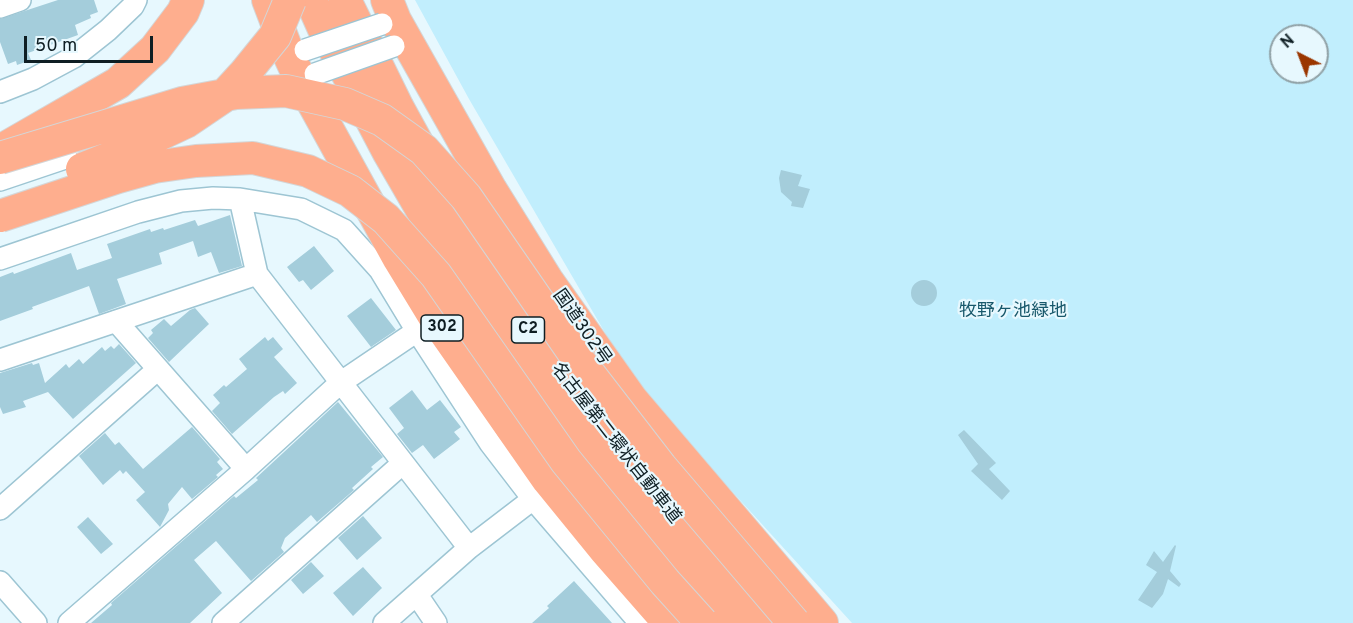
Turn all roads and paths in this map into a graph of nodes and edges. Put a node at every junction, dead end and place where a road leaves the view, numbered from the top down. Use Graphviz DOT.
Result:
graph roads {
  1 [pos="20,0"];
  2 [pos="136,0"];
  3 [pos="188,0"];
  4 [pos="267,0"];
  5 [pos="290,0"];
  6 [pos="311,0"];
  7 [pos="345,0"];
  8 [pos="0,8"];
  9 [pos="393,26"];
  10 [pos="302,64"];
  11 [pos="0,92"];
  12 [pos="0,155"];
  13 [pos="0,180"];
  14 [pos="0,199"];
  15 [pos="240,199"];
  16 [pos="0,216"];
  17 [pos="0,260"];
  18 [pos="257,274"];
  19 [pos="116,321"];
  20 [pos="417,331"];
  21 [pos="0,360"];
  22 [pos="158,369"];
  23 [pos="340,383"];
  24 [pos="403,463"];
  25 [pos="246,469"];
  26 [pos="533,499"];
  27 [pos="0,509"];
  28 [pos="469,548"];
  29 [pos="0,582"];
  30 [pos="417,595"];
  31 [pos="36,623"];
  32 [pos="69,623"];
  33 [pos="223,623"];
  34 [pos="384,623"];
  35 [pos="436,623"];
  36 [pos="640,623"];
  37 [pos="669,623"];
  38 [pos="702,623"];
  39 [pos="730,623"];
  40 [pos="765,623"];
  41 [pos="794,623"];
  42 [pos="822,623"];
  1 -- 8 [label="street"];
  2 -- 11 [label="street"];
  3 -- 12 [label="highway"];
  4 -- 10 [label="highway, 302"];
  5 -- 14 [label="highway, bridge"];
  6 -- 39 [label="highway, 名古屋第二環状自動車道 / C2"];
  7 -- 40 [label="highway, 名古屋第二環状自動車道 / C2"];
  9 -- 10 [label="street, bridge"];
  9 -- 42 [label="highway, 国道302号"];
  10 -- 12 [label="street"];
  10 -- 13 [label="street"];
  10 -- 37 [label="highway, 302"];
  12 -- 41 [label="highway, bridge"];
  15 -- 17 [label="street"];
  15 -- 18 [label="street"];
  15 -- 20 [label="street"];
  16 -- 38 [label="highway, bridge"];
  18 -- 19 [label="street"];
  18 -- 23 [label="street"];
  19 -- 21 [label="street"];
  19 -- 22 [label="street"];
  20 -- 23 [label="street"];
  20 -- 26 [label="street"];
  22 -- 25 [label="street"];
  22 -- 27 [label="street"];
  23 -- 24 [label="street"];
  23 -- 25 [label="street"];
  24 -- 28 [label="street"];
  24 -- 33 [label="street"];
  25 -- 32 [label="street"];
  26 -- 28 [label="street"];
  26 -- 36 [label="street"];
  28 -- 30 [label="street"];
  29 -- 31 [label="street"];
  30 -- 34 [label="street"];
  30 -- 35 [label="street"];
}
